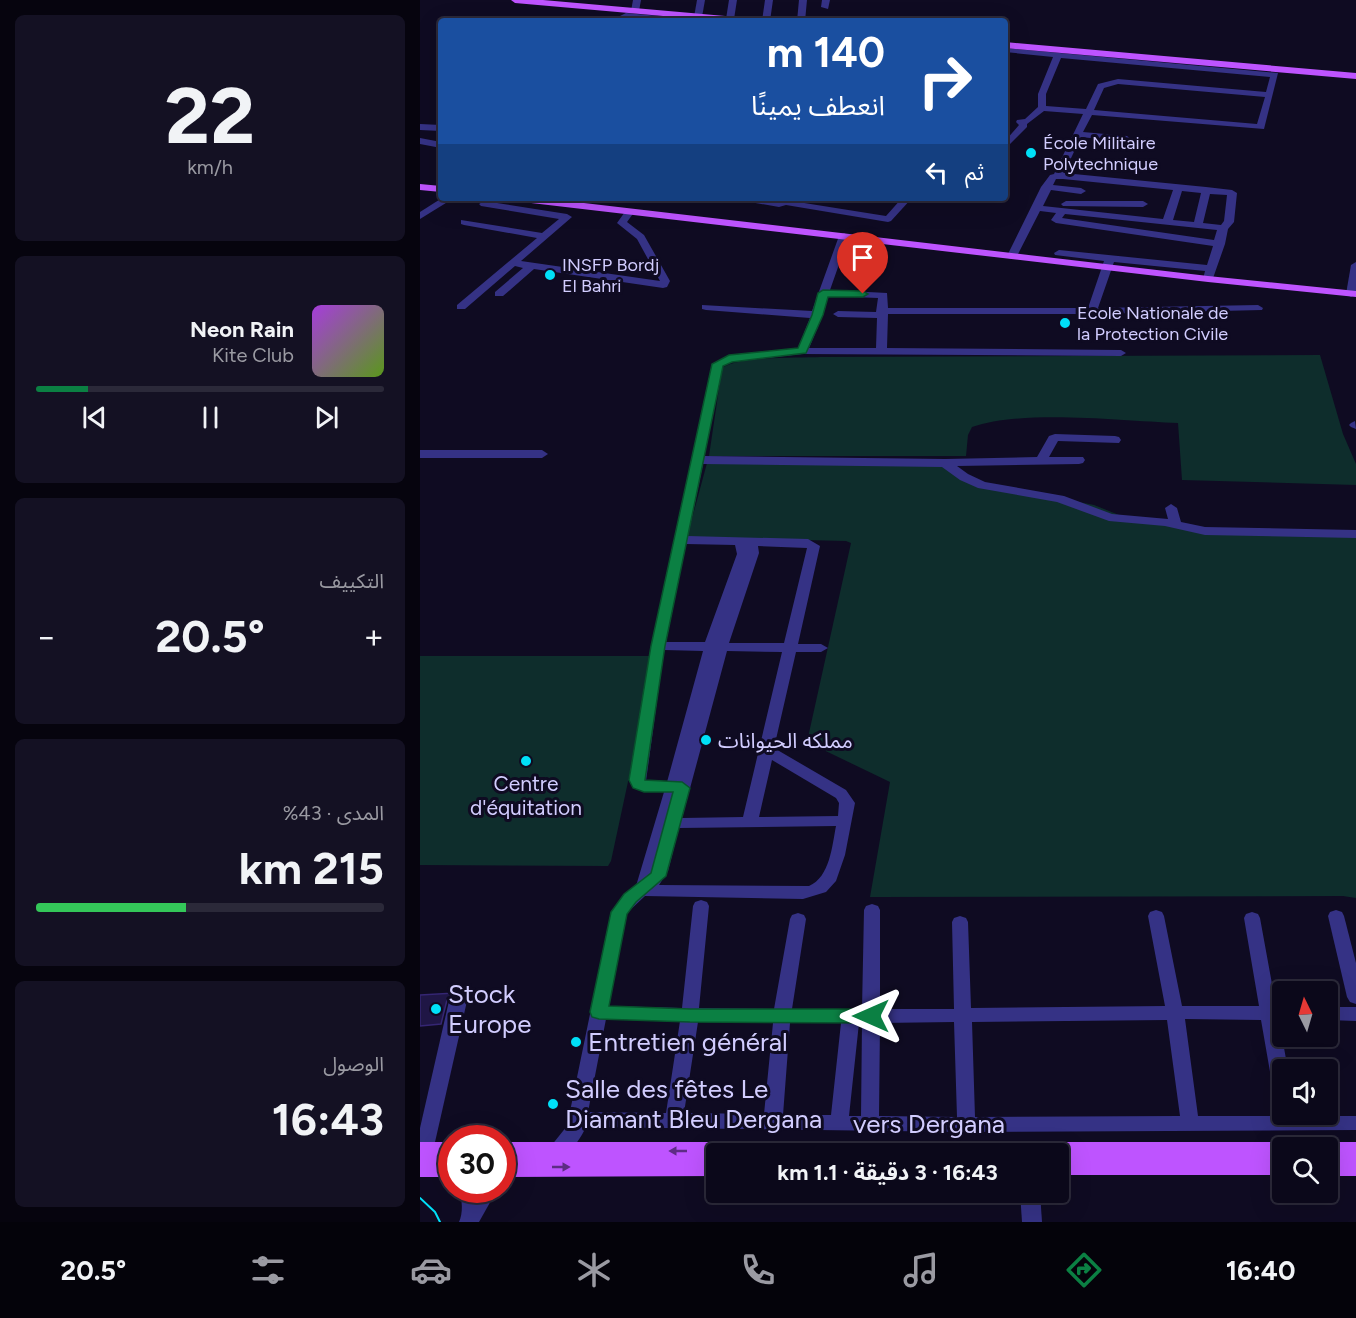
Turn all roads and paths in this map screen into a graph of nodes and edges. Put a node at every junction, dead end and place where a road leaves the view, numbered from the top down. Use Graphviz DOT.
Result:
graph roads {
  1 [pos="516,0"];
  2 [pos="524,0"];
  3 [pos="637,0"];
  4 [pos="701,0"];
  5 [pos="733,0"];
  6 [pos="769,0"];
  7 [pos="804,0"];
  8 [pos="557,2"];
  9 [pos="593,4"];
  10 [pos="635,11"];
  11 [pos="620,18"];
  12 [pos="677,18"];
  13 [pos="687,18"];
  14 [pos="694,18"];
  15 [pos="730,18"];
  16 [pos="766,18"];
  17 [pos="801,18"];
  18 [pos="1008,45"];
  19 [pos="1008,50"];
  20 [pos="1058,55"];
  21 [pos="1356,76"];
  22 [pos="1269,95"];
  23 [pos="1042,108"];
  24 [pos="1090,112"];
  25 [pos="420,127"];
  26 [pos="438,128"];
  27 [pos="1008,134"];
  28 [pos="1078,134"];
  29 [pos="1015,135"];
  30 [pos="1126,139"];
  31 [pos="420,141"];
  32 [pos="1008,143"];
  33 [pos="438,144"];
  34 [pos="1058,176"];
  35 [pos="1088,178"];
  36 [pos="1150,184"];
  37 [pos="420,187"];
  38 [pos="1046,187"];
  39 [pos="1179,187"];
  40 [pos="438,189"];
  41 [pos="1206,190"];
  42 [pos="1082,191"];
  43 [pos="444,201"];
  44 [pos="541,201"];
  45 [pos="763,201"];
  46 [pos="787,201"];
  47 [pos="798,201"];
  48 [pos="904,201"];
  49 [pos="1077,203"];
  50 [pos="484,204"];
  51 [pos="630,211"];
  52 [pos="1034,213"];
  53 [pos="1058,214"];
  54 [pos="1091,214"];
  55 [pos="420,216"];
  56 [pos="1117,217"];
  57 [pos="1146,220"];
  58 [pos="464,222"];
  59 [pos="1172,223"];
  60 [pos="1198,225"];
  61 [pos="1083,226"];
  62 [pos="1223,228"];
  63 [pos="1112,230"];
  64 [pos="1143,234"];
  65 [pos="544,236"];
  66 [pos="844,236"];
  67 [pos="1173,238"];
  68 [pos="1220,244"];
  69 [pos="1059,253"];
  70 [pos="1012,256"];
  71 [pos="513,263"];
  72 [pos="1109,263"];
  73 [pos="1356,265"];
  74 [pos="530,267"];
  75 [pos="1210,274"];
  76 [pos="823,293"];
  77 [pos="499,294"];
  78 [pos="1354,294"];
  79 [pos="460,307"];
  80 [pos="706,307"];
  81 [pos="1258,308"];
  82 [pos="1093,311"];
  83 [pos="881,313"];
  84 [pos="838,314"];
  85 [pos="818,315"];
  86 [pos="802,351"];
  87 [pos="881,352"];
  88 [pos="1121,353"];
  89 [pos="1115,440"];
  90 [pos="420,454"];
  91 [pos="542,454"];
  92 [pos="1042,459"];
  93 [pos="696,460"];
  94 [pos="1079,460"];
  95 [pos="945,463"];
  96 [pos="1171,508"];
  97 [pos="1176,525"];
  98 [pos="1356,534"];
  99 [pos="680,540"];
  100 [pos="745,541"];
  101 [pos="658,646"];
  102 [pos="716,646"];
  103 [pos="789,647"];
  104 [pos="821,648"];
  105 [pos="766,750"];
  106 [pos="677,787"];
  107 [pos="845,820"];
  108 [pos="750,821"];
  109 [pos="674,823"];
  110 [pos="641,890"];
  111 [pos="701,906"];
  112 [pos="872,910"];
  113 [pos="1156,916"];
  114 [pos="1336,916"];
  115 [pos="1252,918"];
  116 [pos="798,919"];
  117 [pos="960,922"];
  118 [pos="1356,997"];
  119 [pos="458,1000"];
  120 [pos="1272,1001"];
  121 [pos="599,1012"];
  122 [pos="1272,1013"];
  123 [pos="1175,1014"];
  124 [pos="1338,1014"];
  125 [pos="1356,1014"];
  126 [pos="964,1015"];
  127 [pos="690,1016"];
  128 [pos="782,1016"];
  129 [pos="851,1016"];
  130 [pos="871,1016"];
  131 [pos="674,1120"];
  132 [pos="1272,1120"];
  133 [pos="773,1122"];
  134 [pos="1338,1122"];
  135 [pos="839,1123"];
  136 [pos="1190,1123"];
  137 [pos="1356,1123"];
  138 [pos="576,1124"];
  139 [pos="870,1124"];
  140 [pos="966,1125"];
  141 [pos="556,1150"];
  142 [pos="516,1151"];
  143 [pos="588,1151"];
  144 [pos="1272,1151"];
  145 [pos="1338,1151"];
  146 [pos="1356,1151"];
  147 [pos="438,1155"];
  148 [pos="421,1160"];
  149 [pos="438,1164"];
  150 [pos="1069,1166"];
  151 [pos="1272,1166"];
  152 [pos="535,1167"];
  153 [pos="706,1167"];
  154 [pos="1338,1167"];
  155 [pos="1356,1167"];
  156 [pos="438,1168"];
  157 [pos="516,1168"];
  158 [pos="516,1173"];
  159 [pos="471,1203"];
  160 [pos="479,1203"];
  161 [pos="1030,1203"];
  162 [pos="470,1219"];
  163 [pos="1032,1222"];
  1 -- 2 [label="main road"];
  2 -- 8 [label="main road"];
  3 -- 10 [label="street"];
  4 -- 14 [label="street"];
  5 -- 15 [label="street"];
  6 -- 16 [label="street"];
  7 -- 17 [label="street"];
  8 -- 9 [label="main road"];
  9 -- 10 [label="main road"];
  10 -- 13 [label="main road"];
  11 -- 12 [label="street"];
  18 -- 21 [label="main road"];
  19 -- 20 [label="street"];
  20 -- 22 [label="street"];
  20 -- 23 [label="street"];
  22 -- 24 [label="street"];
  22 -- 24 [label="street"];
  23 -- 24 [label="street"];
  23 -- 29 [label="street"];
  24 -- 28 [label="street"];
  25 -- 26 [label="street"];
  27 -- 29 [label="street"];
  28 -- 30 [label="street"];
  28 -- 34 [label="street"];
  29 -- 32 [label="street"];
  31 -- 33 [label="street"];
  34 -- 35 [label="street"];
  34 -- 38 [label="street"];
  35 -- 36 [label="street"];
  35 -- 42 [label="street"];
  36 -- 39 [label="street"];
  36 -- 49 [label="street"];
  37 -- 40 [label="main road"];
  38 -- 42 [label="street"];
  38 -- 52 [label="street"];
  39 -- 41 [label="street"];
  39 -- 59 [label="street"];
  41 -- 60 [label="street"];
  41 -- 62 [label="street"];
  42 -- 49 [label="street"];
  43 -- 55 [label="street"];
  44 -- 51 [label="main road"];
  45 -- 46 [label="street"];
  47 -- 48 [label="street"];
  49 -- 53 [label="street"];
  50 -- 65 [label="street"];
  51 -- 66 [label="main road"];
  51 -- 74 [label="street"];
  52 -- 53 [label="street"];
  52 -- 70 [label="street"];
  53 -- 54 [label="street"];
  53 -- 61 [label="street"];
  54 -- 56 [label="street"];
  54 -- 61 [label="street"];
  56 -- 57 [label="street"];
  56 -- 63 [label="street"];
  57 -- 59 [label="street"];
  57 -- 64 [label="street"];
  58 -- 65 [label="street"];
  59 -- 60 [label="street"];
  59 -- 67 [label="street"];
  60 -- 62 [label="street"];
  61 -- 63 [label="street"];
  62 -- 68 [label="street"];
  63 -- 64 [label="street"];
  64 -- 67 [label="street"];
  65 -- 71 [label="street"];
  66 -- 70 [label="main road"];
  66 -- 76 [label="street"];
  67 -- 68 [label="street"];
  68 -- 75 [label="street"];
  69 -- 72 [label="street"];
  70 -- 72 [label="main road"];
  71 -- 74 [label="street"];
  71 -- 79 [label="street"];
  72 -- 75 [label="main road"];
  72 -- 82 [label="street"];
  73 -- 78 [label="street"];
  74 -- 77 [label="street"];
  75 -- 78 [label="main road"];
  76 -- 83 [label="street"];
  76 -- 85 [label="street"];
  80 -- 85 [label="street"];
  81 -- 82 [label="street"];
  82 -- 83 [label="street"];
  83 -- 84 [label="street"];
  83 -- 87 [label="street"];
  85 -- 86 [label="street"];
  86 -- 87 [label="street"];
  86 -- 93 [label="street"];
  87 -- 88 [label="street"];
  89 -- 92 [label="street"];
  90 -- 91 [label="street"];
  92 -- 94 [label="street"];
  92 -- 95 [label="street"];
  93 -- 95 [label="street"];
  93 -- 99 [label="street"];
  95 -- 97 [label="street"];
  96 -- 97 [label="street"];
  97 -- 98 [label="street"];
  99 -- 100 [label="street"];
  99 -- 101 [label="street"];
  100 -- 102 [label="street"];
  100 -- 103 [label="street"];
  101 -- 102 [label="street"];
  101 -- 106 [label="street"];
  102 -- 103 [label="street"];
  102 -- 106 [label="street"];
  103 -- 104 [label="street"];
  103 -- 105 [label="street"];
  105 -- 107 [label="street"];
  105 -- 108 [label="street"];
  106 -- 109 [label="street"];
  106 -- 110 [label="street"];
  107 -- 108 [label="street"];
  107 -- 110 [label="street"];
  108 -- 109 [label="street"];
  109 -- 110 [label="street"];
  110 -- 121 [label="street"];
  111 -- 127 [label="street"];
  112 -- 130 [label="street"];
  113 -- 123 [label="street"];
  114 -- 118 [label="street"];
  115 -- 120 [label="street"];
  116 -- 128 [label="street"];
  117 -- 126 [label="street"];
  119 -- 148 [label="street"];
  121 -- 127 [label="street"];
  121 -- 138 [label="street"];
  122 -- 123 [label="street"];
  123 -- 126 [label="street"];
  123 -- 136 [label="street"];
  124 -- 125 [label="street"];
  126 -- 130 [label="street"];
  126 -- 140 [label="street"];
  127 -- 128 [label="street"];
  127 -- 131 [label="street"];
  128 -- 129 [label="street"];
  128 -- 133 [label="street"];
  129 -- 130 [label="street"];
  129 -- 135 [label="street"];
  130 -- 139 [label="street"];
  131 -- 133 [label="street"];
  131 -- 138 [label="street"];
  132 -- 136 [label="street"];
  133 -- 135 [label="street"];
  134 -- 137 [label="street"];
  135 -- 139 [label="street"];
  136 -- 140 [label="street"];
  138 -- 141 [label="street"];
  138 -- 143 [label="street"];
  139 -- 140 [label="street"];
  141 -- 142 [label="main road, vers Dergana"];
  141 -- 143 [label="main road, vers Dergana"];
  144 -- 143 [label="main road, vers Dergana, one-way"];
  145 -- 146 [label="main road"];
  147 -- 148 [label="main road"];
  148 -- 149 [label="main road"];
  148 -- 156 [label="street"];
  150 -- 151 [label="main road"];
  152 -- 153 [label="main road, one-way"];
  152 -- 157 [label="main road"];
  152 -- 158 [label="street"];
  154 -- 155 [label="main road"];
  159 -- 162 [label="street"];
  160 -- 162 [label="street"];
  161 -- 163 [label="street"];
}
